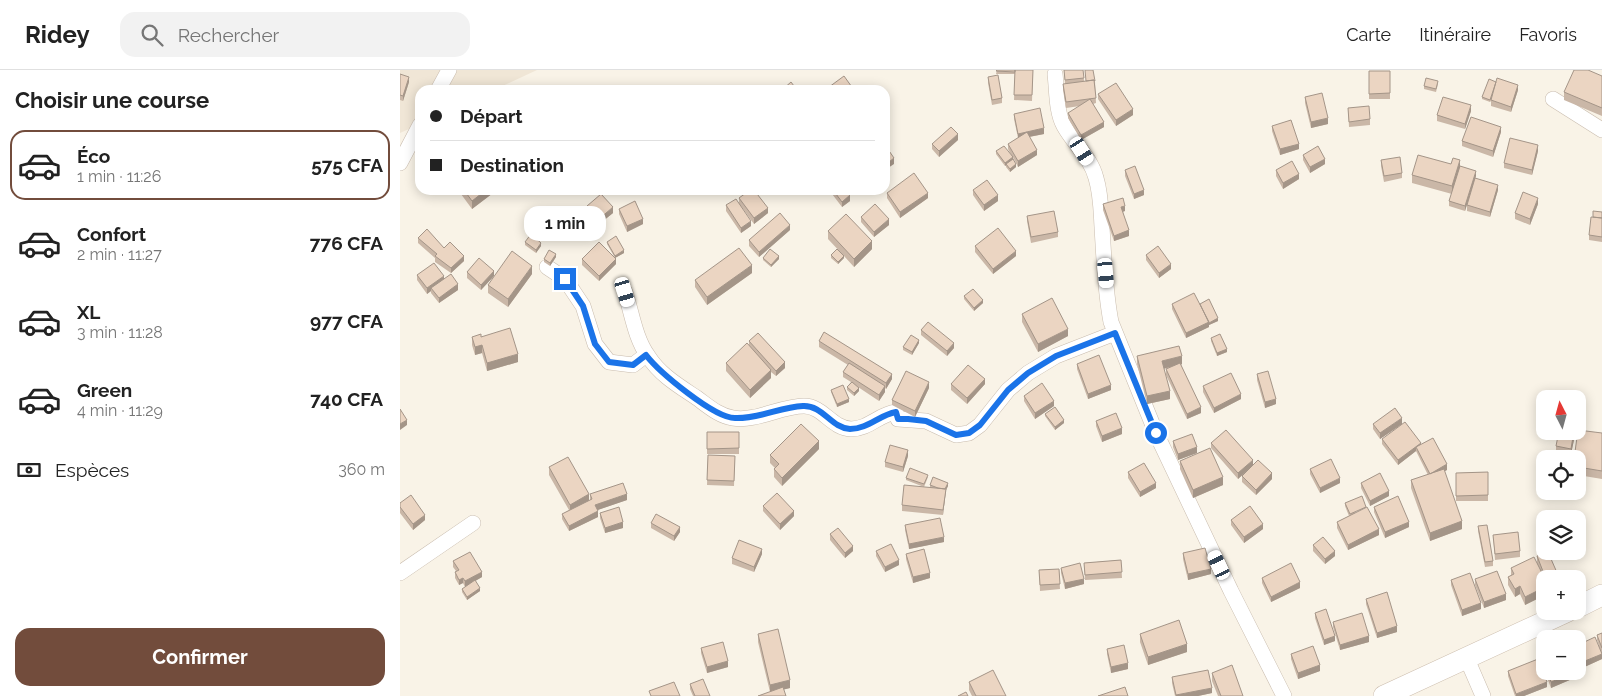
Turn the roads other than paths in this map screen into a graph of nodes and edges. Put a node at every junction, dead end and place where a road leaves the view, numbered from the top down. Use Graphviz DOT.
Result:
graph roads {
  1 [pos="443,72"];
  2 [pos="1055,74"];
  3 [pos="439,85"];
  4 [pos="1553,99"];
  5 [pos="1602,130"];
  6 [pos="415,134"];
  7 [pos="400,163"];
  8 [pos="547,267"];
  9 [pos="625,292"];
  10 [pos="1115,333"];
  11 [pos="646,355"];
  12 [pos="473,523"];
  13 [pos="400,573"];
  14 [pos="1602,595"];
  15 [pos="1586,603"];
  16 [pos="1549,620"];
  17 [pos="1467,659"];
  18 [pos="1284,696"];
  19 [pos="1384,696"];
  20 [pos="1483,696"];
  1 -- 3 [label="street"];
  2 -- 10 [label="street"];
  4 -- 5 [label="street"];
  6 -- 7 [label="street"];
  8 -- 11 [label="street"];
  9 -- 11 [label="street"];
  10 -- 11 [label="street"];
  10 -- 18 [label="street"];
  12 -- 13 [label="street"];
  14 -- 15 [label="main road"];
  16 -- 17 [label="main road"];
  17 -- 19 [label="main road"];
  17 -- 20 [label="street"];
}
